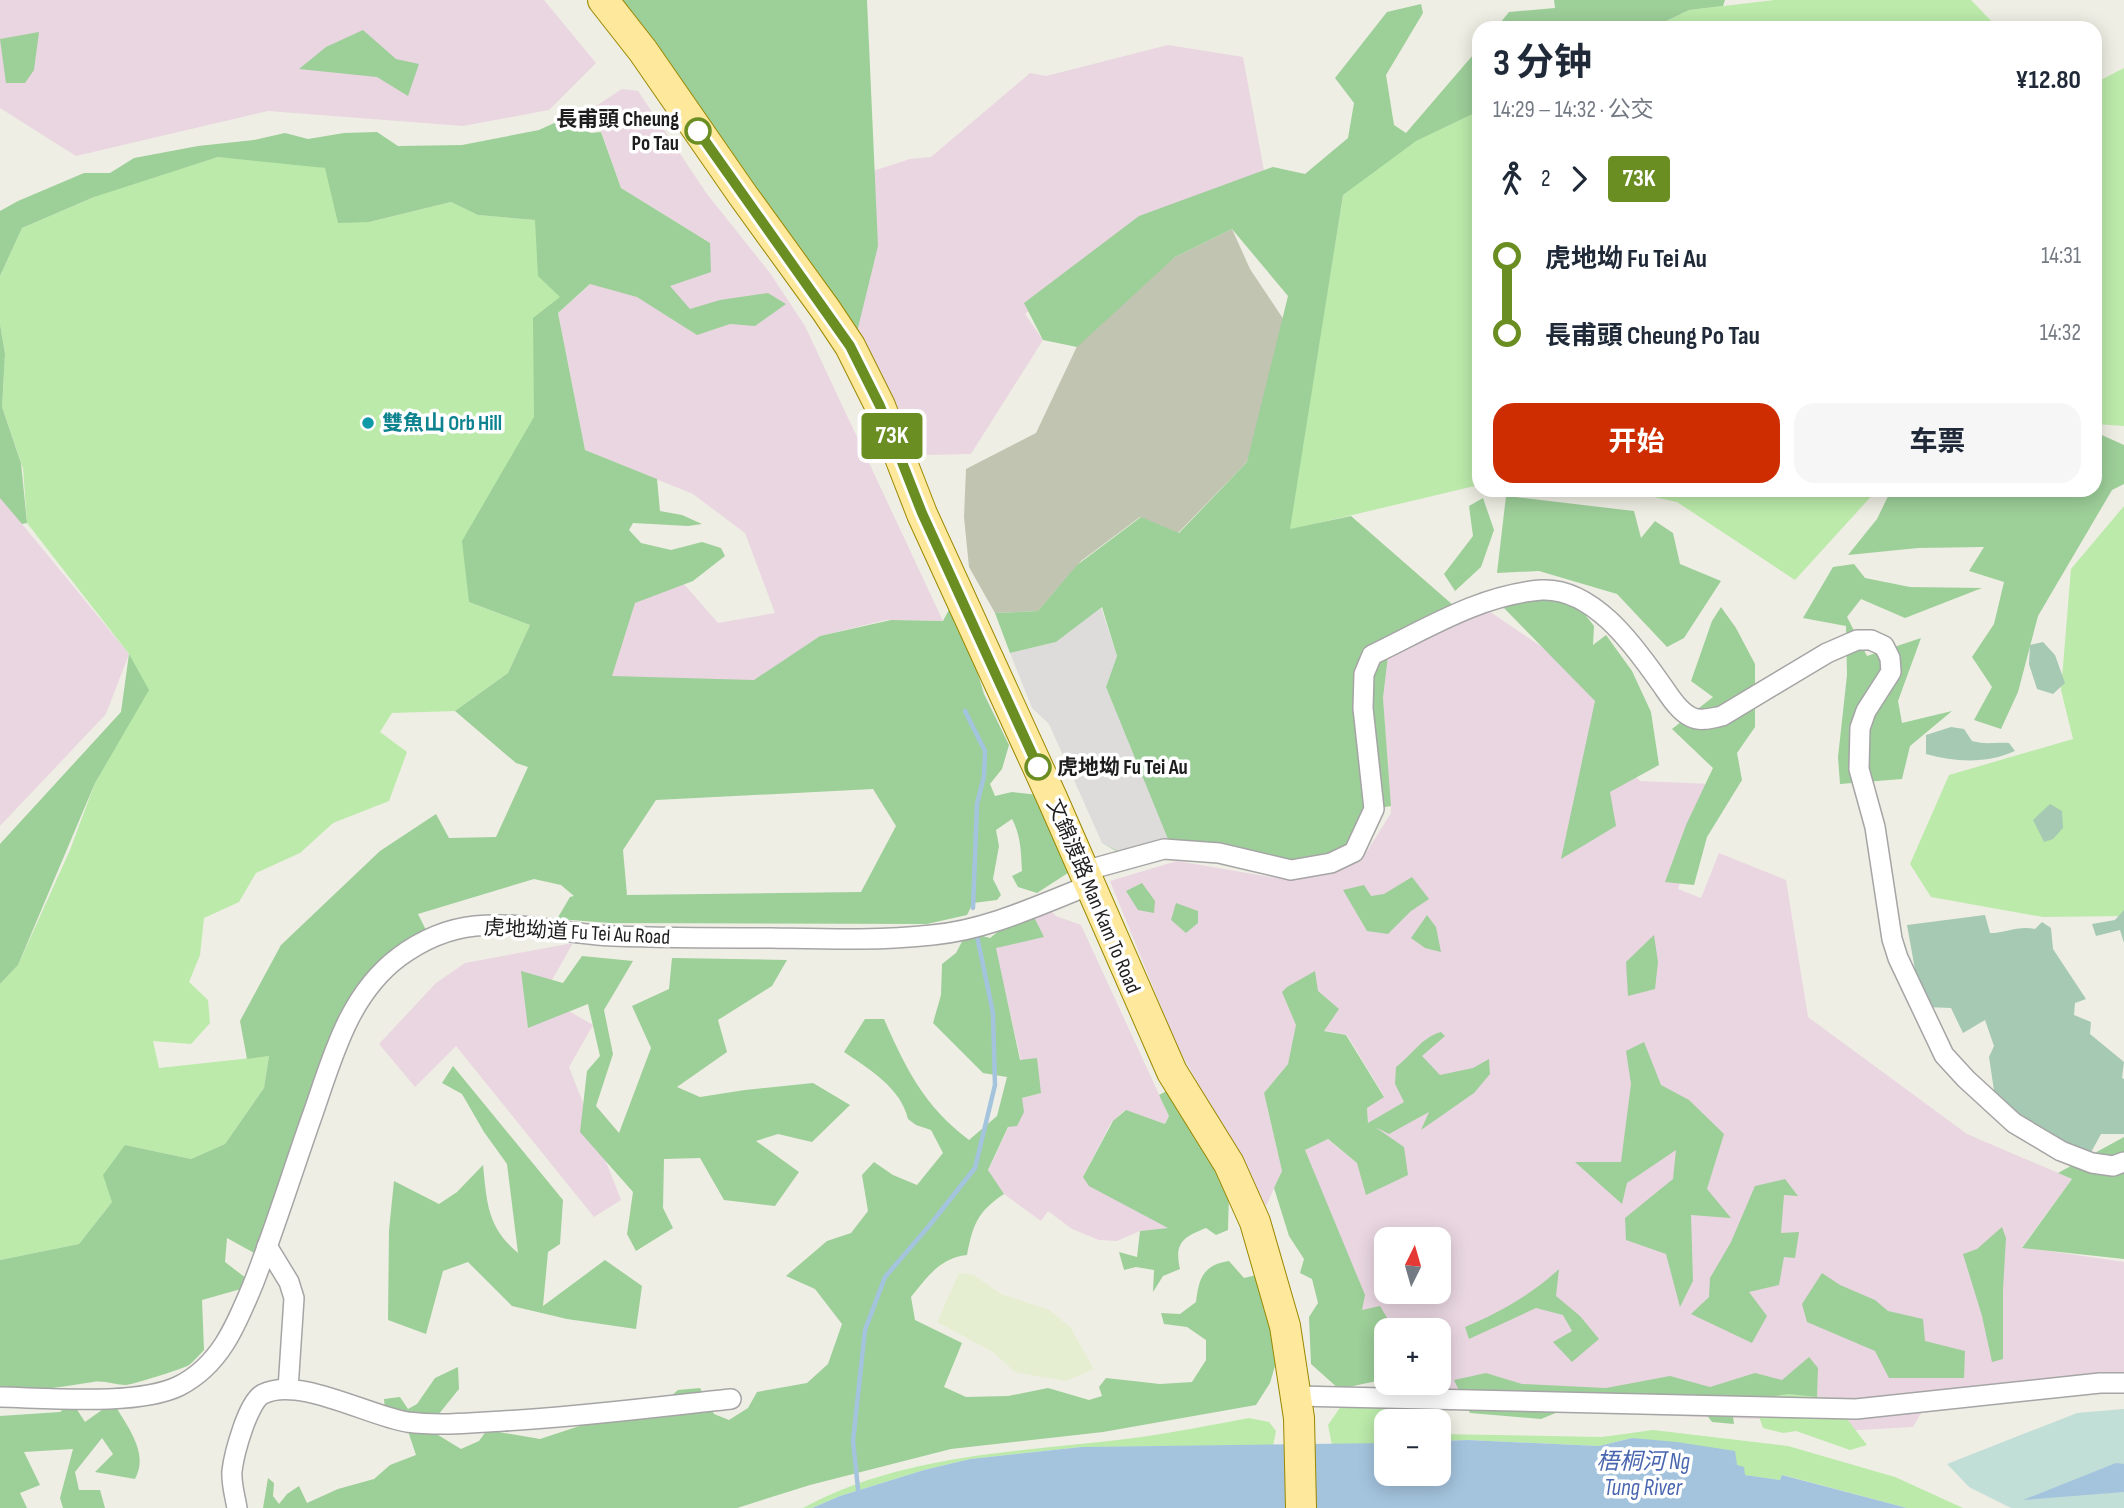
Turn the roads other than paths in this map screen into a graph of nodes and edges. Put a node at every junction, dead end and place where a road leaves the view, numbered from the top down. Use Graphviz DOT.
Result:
graph roads {
  1 [pos="603,0"];
  2 [pos="1087,878"];
  3 [pos="2124,1162"];
  4 [pos="267,1246"];
  5 [pos="2124,1383"];
  6 [pos="288,1389"];
  7 [pos="0,1397"];
  8 [pos="731,1399"];
  9 [pos="1298,1407"];
  10 [pos="237,1508"];
  11 [pos="1301,1508"];
  1 -- 2 [label="main road, 文錦渡路 Man Kam To Road"];
  2 -- 3 [label="street, 虎地坳道 Fu Tei Au Road"];
  2 -- 4 [label="street, 虎地坳道 Fu Tei Au Road"];
  2 -- 9 [label="main road, 文錦渡路 Man Kam To Road"];
  4 -- 6 [label="street"];
  4 -- 7 [label="street, 虎地坳道 Fu Tei Au Road"];
  5 -- 9 [label="street"];
  6 -- 8 [label="street"];
  6 -- 10 [label="street"];
  9 -- 11 [label="main road, 文錦渡路 Man Kam To Road"];
}
